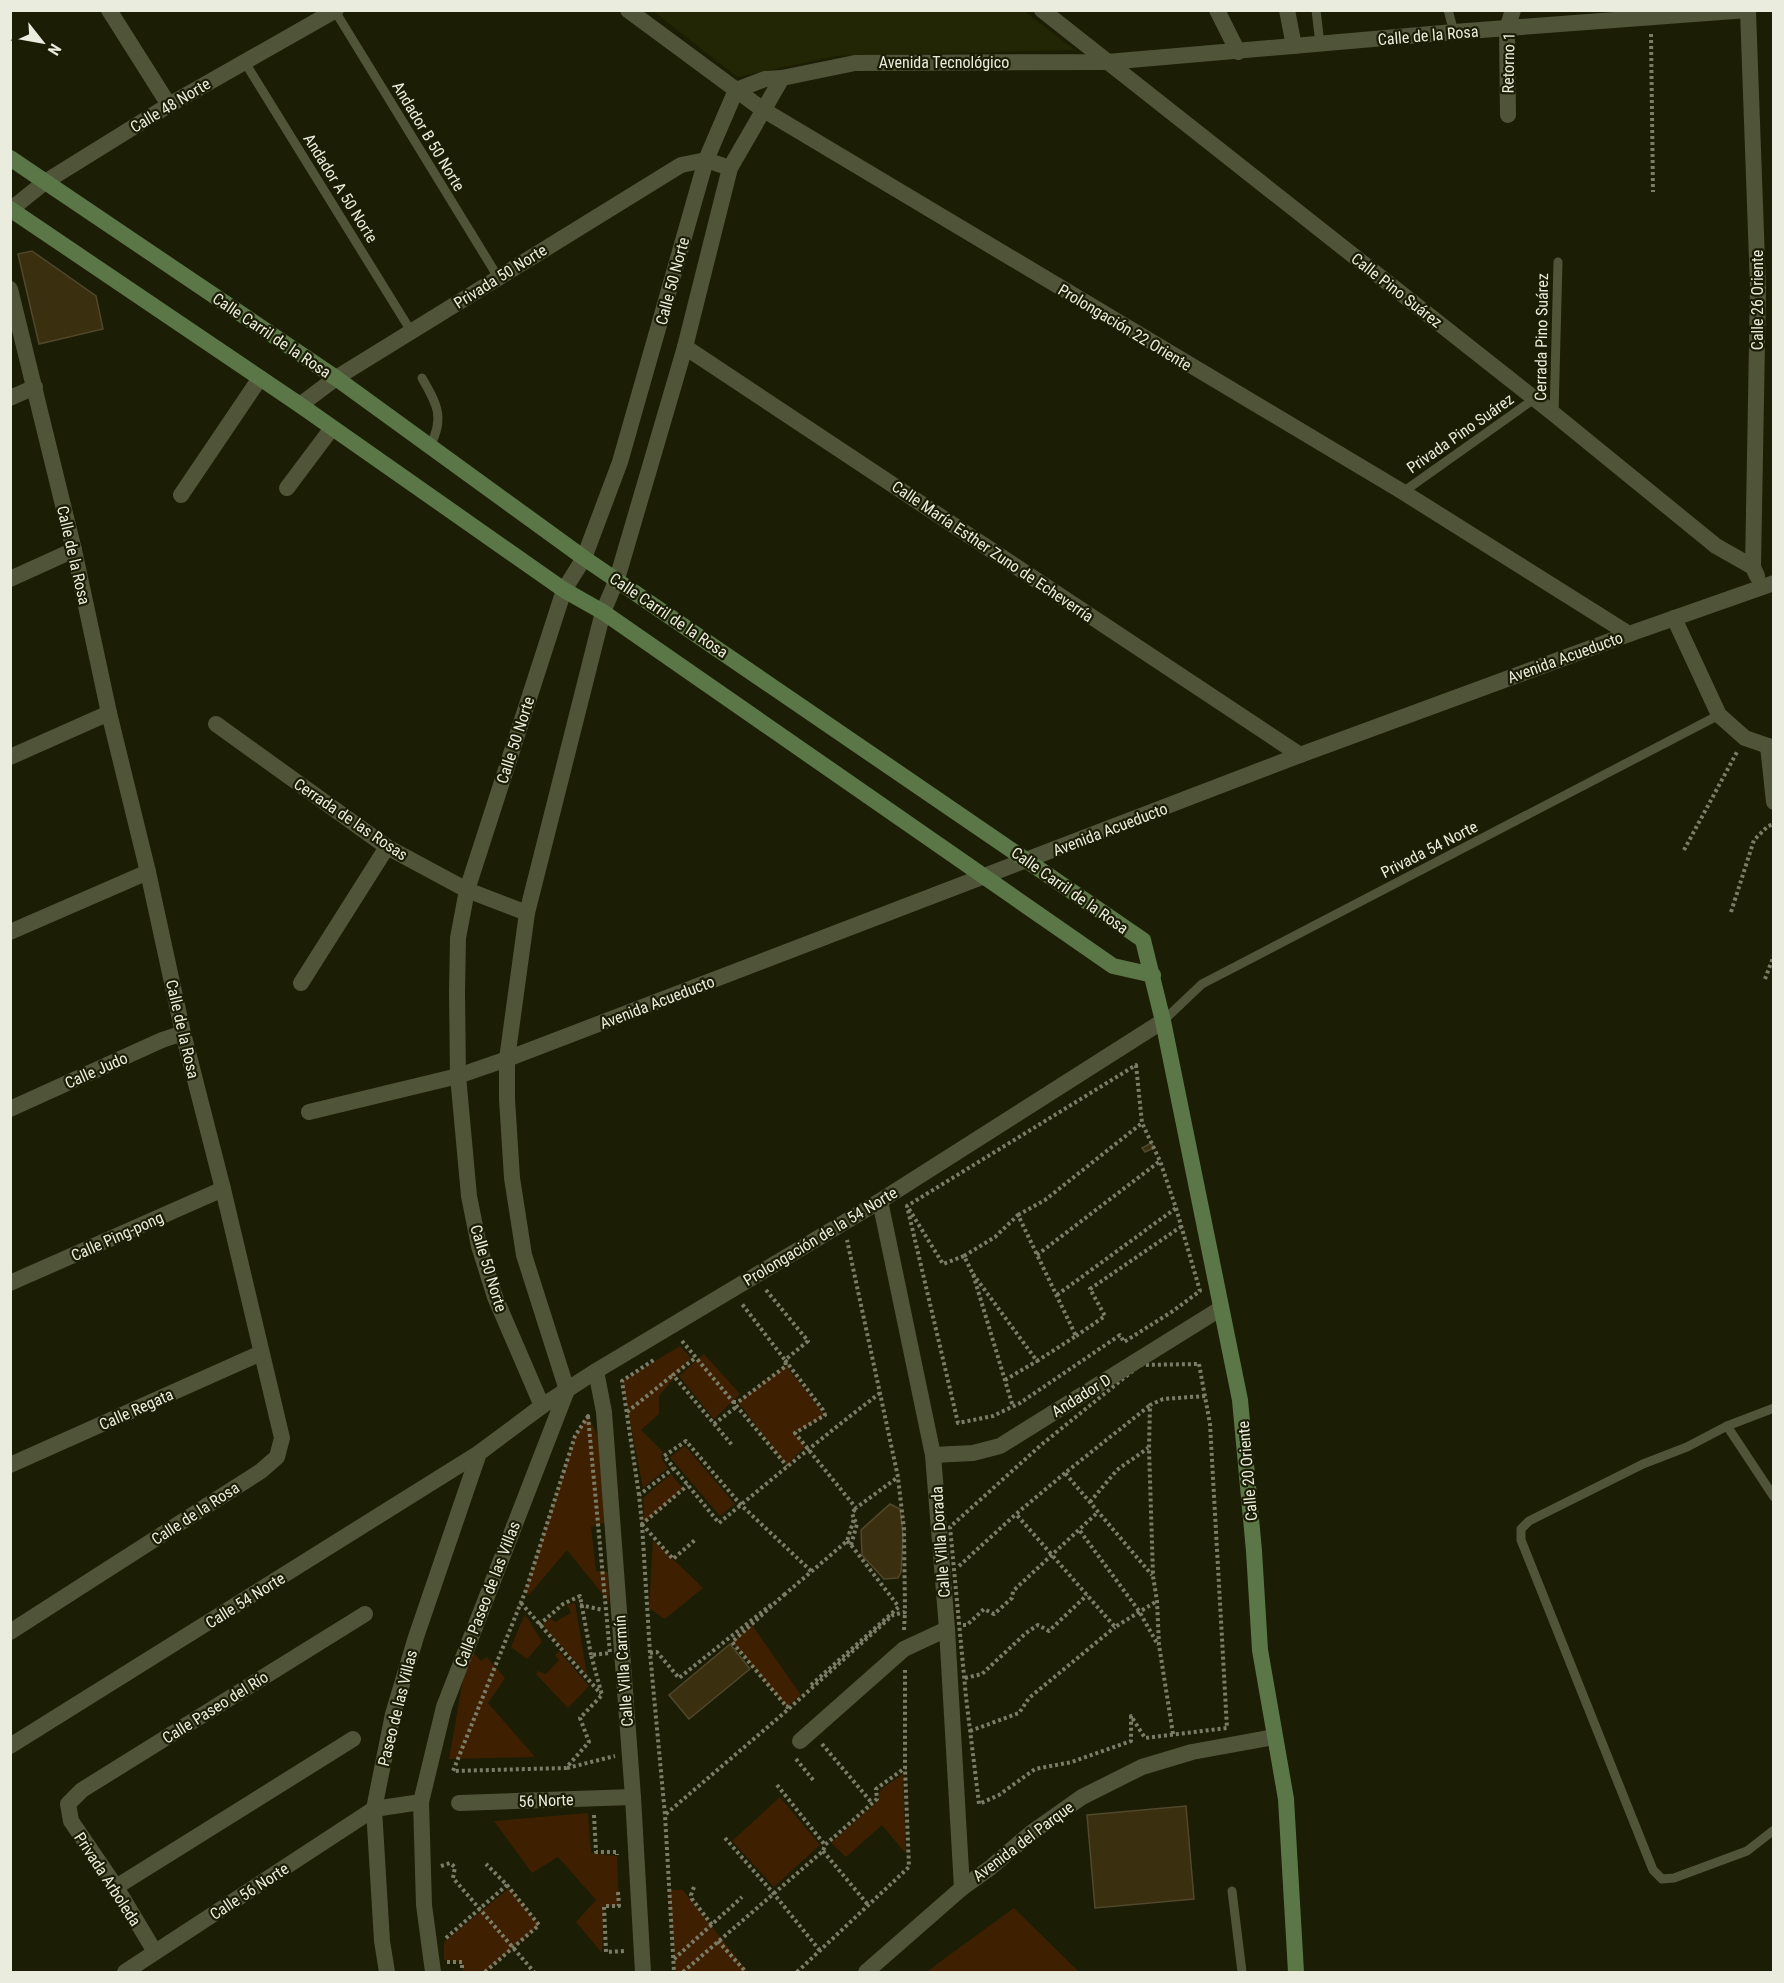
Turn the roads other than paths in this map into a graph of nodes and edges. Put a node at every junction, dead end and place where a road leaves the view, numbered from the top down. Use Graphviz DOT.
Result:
graph roads {
  1 [pos="109,10"];
  2 [pos="628,10"];
  3 [pos="1042,10"];
  4 [pos="1218,10"];
  5 [pos="1287,10"];
  6 [pos="1316,10"];
  7 [pos="1448,10"];
  8 [pos="1513,10"];
  9 [pos="335,11"];
  10 [pos="1748,11"];
  11 [pos="1507,29"];
  12 [pos="1454,32"];
  13 [pos="1320,44"];
  14 [pos="1293,46"];
  15 [pos="1238,52"];
  16 [pos="244,61"];
  17 [pos="1107,62"];
  18 [pos="782,78"];
  19 [pos="736,90"];
  20 [pos="168,105"];
  21 [pos="762,110"];
  22 [pos="1508,115"];
  23 [pos="10,158"];
  24 [pos="706,160"];
  25 [pos="730,168"];
  26 [pos="45,182"];
  27 [pos="11,209"];
  28 [pos="1558,262"];
  29 [pos="498,277"];
  30 [pos="10,289"];
  31 [pos="411,331"];
  32 [pos="685,347"];
  33 [pos="260,378"];
  34 [pos="336,378"];
  35 [pos="422,378"];
  36 [pos="35,387"];
  37 [pos="10,398"];
  38 [pos="1534,399"];
  39 [pos="300,405"];
  40 [pos="1554,414"];
  41 [pos="332,428"];
  42 [pos="430,446"];
  43 [pos="287,488"];
  44 [pos="1403,492"];
  45 [pos="181,495"];
  46 [pos="74,550"];
  47 [pos="584,558"];
  48 [pos="1753,567"];
  49 [pos="10,579"];
  50 [pos="617,579"];
  51 [pos="1767,586"];
  52 [pos="564,590"];
  53 [pos="603,612"];
  54 [pos="1674,618"];
  55 [pos="1629,634"];
  56 [pos="109,713"];
  57 [pos="1719,715"];
  58 [pos="216,724"];
  59 [pos="1771,747"];
  60 [pos="1300,755"];
  61 [pos="10,757"];
  62 [pos="1772,780"];
  63 [pos="1773,802"];
  64 [pos="387,847"];
  65 [pos="1028,860"];
  66 [pos="148,872"];
  67 [pos="986,877"];
  68 [pos="467,890"];
  69 [pos="527,912"];
  70 [pos="10,932"];
  71 [pos="1153,975"];
  72 [pos="301,983"];
  73 [pos="1163,1021"];
  74 [pos="183,1033"];
  75 [pos="507,1059"];
  76 [pos="458,1076"];
  77 [pos="10,1109"];
  78 [pos="309,1113"];
  79 [pos="223,1189"];
  80 [pos="880,1201"];
  81 [pos="10,1283"];
  82 [pos="1220,1309"];
  83 [pos="261,1353"];
  84 [pos="596,1371"];
  85 [pos="567,1390"];
  86 [pos="542,1406"];
  87 [pos="1773,1408"];
  88 [pos="1727,1426"];
  89 [pos="479,1454"];
  90 [pos="933,1455"];
  91 [pos="10,1465"];
  92 [pos="1773,1497"];
  93 [pos="365,1614"];
  94 [pos="953,1628"];
  95 [pos="10,1632"];
  96 [pos="1274,1737"];
  97 [pos="353,1739"];
  98 [pos="800,1741"];
  99 [pos="10,1746"];
  100 [pos="633,1797"];
  101 [pos="421,1802"];
  102 [pos="459,1803"];
  103 [pos="68,1804"];
  104 [pos="374,1809"];
  105 [pos="1773,1830"];
  106 [pos="116,1887"];
  107 [pos="962,1888"];
  108 [pos="1232,1891"];
  109 [pos="155,1952"];
  110 [pos="125,1972"];
  111 [pos="387,1972"];
  112 [pos="433,1972"];
  113 [pos="643,1972"];
  114 [pos="866,1972"];
  115 [pos="1242,1972"];
  116 [pos="1296,1972"];
  1 -- 20 [label="street"];
  2 -- 19 [label="street, Prolongación 22 Oriente"];
  3 -- 17 [label="street, Calle Pino Suárez"];
  4 -- 15 [label="street"];
  5 -- 14 [label="street"];
  6 -- 13 [label="lane"];
  7 -- 12 [label="lane"];
  8 -- 11 [label="street, Retorno 1"];
  9 -- 16 [label="street, Calle 48 Norte"];
  9 -- 29 [label="lane, Andador B 50 Norte"];
  10 -- 11 [label="street, Calle de la Rosa"];
  10 -- 48 [label="street, Calle 26 Oriente"];
  11 -- 12 [label="street, Calle de la Rosa"];
  11 -- 22 [label="street, Retorno 1"];
  12 -- 13 [label="street, Calle de la Rosa"];
  13 -- 14 [label="street, Calle de la Rosa"];
  14 -- 15 [label="street, Calle de la Rosa"];
  15 -- 17 [label="street, Calle de la Rosa"];
  16 -- 20 [label="street, Calle 48 Norte"];
  16 -- 31 [label="lane, Andador A 50 Norte"];
  17 -- 18 [label="street, Avenida Tecnológico"];
  17 -- 38 [label="street, Calle Pino Suárez"];
  18 -- 19 [label="street, Avenida Tecnológico"];
  18 -- 21 [label="street"];
  19 -- 21 [label="street, Prolongación 22 Oriente"];
  19 -- 24 [label="street, Calle 50 Norte"];
  20 -- 26 [label="street, Calle 48 Norte"];
  21 -- 25 [label="street, Calle 50 Norte"];
  21 -- 44 [label="street, Prolongación 22 Oriente"];
  23 -- 26 [label="main road, Calle Carril de la Rosa"];
  24 -- 25 [label="street"];
  24 -- 29 [label="street, Privada 50 Norte"];
  24 -- 47 [label="street, Calle 50 Norte"];
  25 -- 32 [label="street, Calle 50 Norte"];
  26 -- 27 [label="street, Calle 48 Norte"];
  26 -- 34 [label="main road, Calle Carril de la Rosa"];
  27 -- 33 [label="main road, Calle Carril de la Rosa"];
  28 -- 40 [label="lane, Cerrada Pino Suárez"];
  29 -- 31 [label="street, Privada 50 Norte"];
  30 -- 36 [label="street, Calle de la Rosa"];
  31 -- 34 [label="street, Privada 50 Norte"];
  32 -- 50 [label="street, Calle 50 Norte"];
  32 -- 60 [label="street, Calle María Esther Zuno de Echeverría"];
  33 -- 39 [label="main road, Calle Carril de la Rosa"];
  33 -- 45 [label="street"];
  34 -- 39 [label="street, Privada 50 Norte"];
  34 -- 42 [label="main road, Calle Carril de la Rosa"];
  35 -- 42 [label="lane"];
  36 -- 37 [label="street"];
  36 -- 46 [label="street, Calle de la Rosa"];
  38 -- 40 [label="street, Calle Pino Suárez"];
  38 -- 44 [label="lane, Privada Pino Suárez"];
  39 -- 41 [label="main road, Calle Carril de la Rosa"];
  40 -- 48 [label="street, Calle Pino Suárez"];
  41 -- 43 [label="street"];
  41 -- 52 [label="main road, Calle Carril de la Rosa"];
  42 -- 47 [label="main road, Calle Carril de la Rosa"];
  44 -- 55 [label="street, Prolongación 22 Oriente"];
  46 -- 49 [label="street"];
  46 -- 56 [label="street, Calle de la Rosa"];
  47 -- 50 [label="main road, Calle Carril de la Rosa"];
  47 -- 52 [label="street, Calle 50 Norte"];
  48 -- 51 [label="street, Calle 26 Oriente"];
  50 -- 53 [label="street, Calle 50 Norte"];
  50 -- 65 [label="main road, Calle Carril de la Rosa"];
  51 -- 54 [label="street, Avenida Acueducto"];
  52 -- 53 [label="main road, Calle Carril de la Rosa"];
  52 -- 68 [label="street, Calle 50 Norte"];
  53 -- 67 [label="main road, Calle Carril de la Rosa"];
  53 -- 69 [label="street, Calle 50 Norte"];
  54 -- 55 [label="street, Avenida Acueducto"];
  54 -- 57 [label="street"];
  55 -- 60 [label="street, Avenida Acueducto"];
  56 -- 61 [label="street"];
  56 -- 66 [label="street, Calle de la Rosa"];
  57 -- 59 [label="street"];
  57 -- 73 [label="lane, Privada 54 Norte"];
  58 -- 64 [label="street, Cerrada de las Rosas"];
  59 -- 62 [label="street"];
  60 -- 65 [label="street, Avenida Acueducto"];
  62 -- 63 [label="street"];
  64 -- 68 [label="street, Cerrada de las Rosas"];
  64 -- 72 [label="street"];
  65 -- 67 [label="street, Avenida Acueducto"];
  65 -- 71 [label="main road, Calle Carril de la Rosa"];
  66 -- 70 [label="street"];
  66 -- 74 [label="street, Calle de la Rosa"];
  67 -- 71 [label="main road, Calle Carril de la Rosa"];
  67 -- 75 [label="street, Avenida Acueducto"];
  68 -- 69 [label="street, Cerrada de las Rosas"];
  68 -- 76 [label="street, Calle 50 Norte"];
  69 -- 75 [label="street, Calle 50 Norte"];
  71 -- 73 [label="main road, Calle 20 Oriente"];
  73 -- 80 [label="street, Prolongación de la 54 Norte"];
  73 -- 82 [label="main road, Calle 20 Oriente"];
  74 -- 77 [label="street, Calle Judo"];
  74 -- 79 [label="street, Calle de la Rosa"];
  75 -- 76 [label="street, Avenida Acueducto"];
  75 -- 85 [label="street, Calle 50 Norte"];
  76 -- 78 [label="street, Avenida Acueducto"];
  76 -- 86 [label="street, Calle 50 Norte"];
  79 -- 81 [label="street, Calle Ping-pong"];
  79 -- 83 [label="street, Calle de la Rosa"];
  80 -- 84 [label="street, Prolongación de la 54 Norte"];
  80 -- 90 [label="street, Calle Villa Dorada"];
  82 -- 90 [label="street, Andador D"];
  82 -- 96 [label="main road, Calle 20 Oriente"];
  83 -- 91 [label="street, Calle Regata"];
  83 -- 95 [label="street, Calle de la Rosa"];
  84 -- 85 [label="street, Prolongación de la 54 Norte"];
  84 -- 100 [label="street, Calle Villa Carmín"];
  85 -- 86 [label="street, Prolongación de la 54 Norte"];
  85 -- 101 [label="street, Calle Paseo de las Villas"];
  86 -- 89 [label="street, Prolongación de la 54 Norte"];
  87 -- 88 [label="lane"];
  88 -- 92 [label="lane"];
  88 -- 105 [label="lane"];
  89 -- 99 [label="street, Calle 54 Norte"];
  89 -- 104 [label="street, Paseo de las Villas"];
  90 -- 94 [label="street, Calle Villa Dorada"];
  93 -- 103 [label="street, Calle Paseo del Río"];
  94 -- 98 [label="street"];
  94 -- 107 [label="street, Calle Villa Dorada"];
  96 -- 107 [label="street, Avenida del Parque"];
  96 -- 116 [label="main road, Calle 20 Oriente"];
  97 -- 106 [label="street"];
  100 -- 102 [label="street, 56 Norte"];
  100 -- 113 [label="street, Calle Villa Carmín"];
  101 -- 104 [label="street"];
  101 -- 112 [label="street"];
  103 -- 106 [label="street, Privada Arboleda"];
  104 -- 109 [label="street, Calle 56 Norte"];
  104 -- 111 [label="street, Paseo de las Villas"];
  106 -- 109 [label="street, Privada Arboleda"];
  107 -- 114 [label="street, Avenida del Parque"];
  108 -- 115 [label="lane"];
  109 -- 110 [label="street, Calle 56 Norte"];
}
